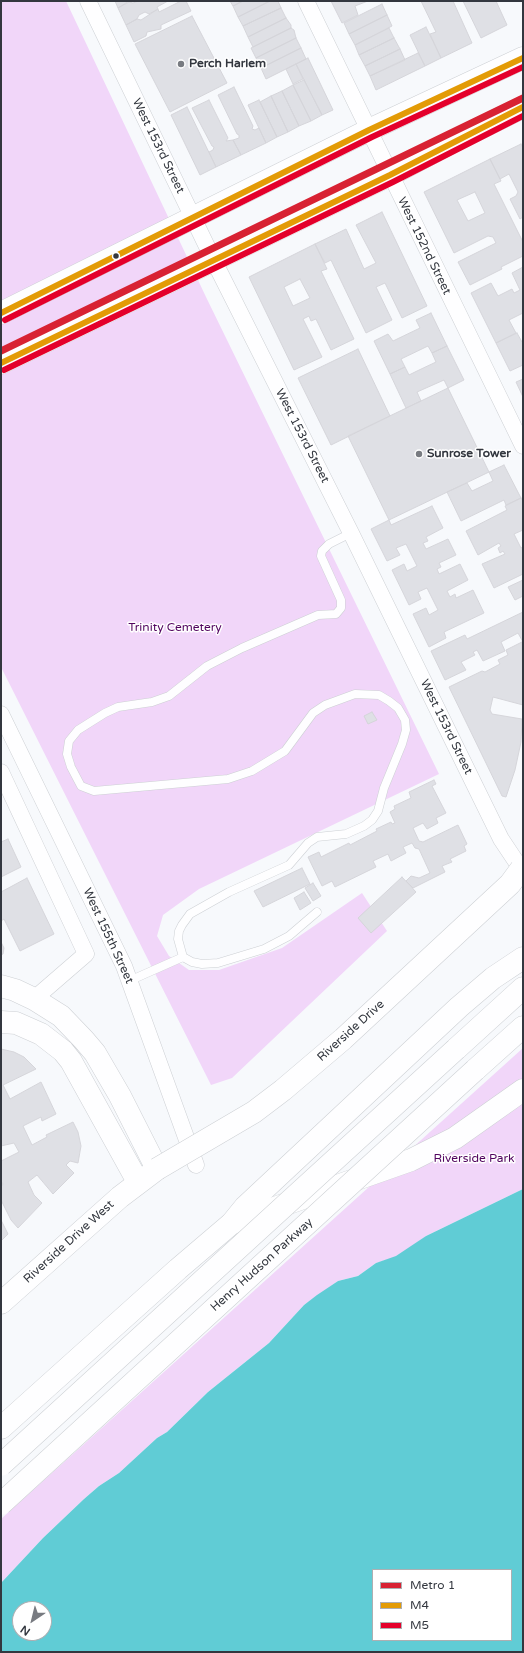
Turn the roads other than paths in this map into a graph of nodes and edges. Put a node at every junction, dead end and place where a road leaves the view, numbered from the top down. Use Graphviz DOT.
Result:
graph roads {
  1 [pos="88,1"];
  2 [pos="306,1"];
  3 [pos="523,58"];
  4 [pos="523,107"];
  5 [pos="369,130"];
  6 [pos="390,175"];
  7 [pos="192,217"];
  8 [pos="213,260"];
  9 [pos="1,313"];
  10 [pos="1,363"];
  11 [pos="523,446"];
  12 [pos="351,533"];
  13 [pos="1,714"];
  14 [pos="1,772"];
  15 [pos="522,867"];
  16 [pos="317,912"];
  17 [pos="183,957"];
  18 [pos="523,958"];
  19 [pos="129,981"];
  20 [pos="1,986"];
  21 [pos="523,988"];
  22 [pos="34,999"];
  23 [pos="1,1022"];
  24 [pos="523,1027"];
  25 [pos="523,1090"];
  26 [pos="455,1138"];
  27 [pos="196,1165"];
  28 [pos="157,1169"];
  29 [pos="138,1182"];
  30 [pos="232,1223"];
  31 [pos="203,1248"];
  32 [pos="1,1303"];
  33 [pos="1,1428"];
  34 [pos="1,1465"];
  35 [pos="1,1504"];
  1 -- 7 [label="street, West 153rd Street"];
  2 -- 5 [label="street, West 152nd Street"];
  3 -- 5 [label="main road"];
  4 -- 6 [label="main road"];
  5 -- 6 [label="street, West 152nd Street"];
  5 -- 7 [label="main road"];
  6 -- 8 [label="main road"];
  6 -- 11 [label="street, West 152nd Street"];
  7 -- 8 [label="street, West 153rd Street"];
  7 -- 9 [label="main road"];
  8 -- 10 [label="main road"];
  8 -- 12 [label="street, West 153rd Street"];
  12 -- 15 [label="street, West 153rd Street"];
  12 -- 17 [label="lane"];
  13 -- 19 [label="street, West 155th Street"];
  14 -- 22 [label="street"];
  15 -- 28 [label="main road, Riverside Drive, bridge"];
  16 -- 17 [label="lane"];
  17 -- 19 [label="lane"];
  18 -- 30 [label="main road"];
  19 -- 27 [label="street, West 155th Street"];
  20 -- 22 [label="main road"];
  21 -- 34 [label="main road, bridge"];
  22 -- 28 [label="main road"];
  23 -- 29 [label="main road"];
  24 -- 35 [label="main road, Henry Hudson Parkway, bridge"];
  25 -- 26 [label="main road"];
  26 -- 30 [label="main road"];
  26 -- 31 [label="main road"];
  28 -- 29 [label="main road, Riverside Drive"];
  29 -- 32 [label="main road, Riverside Drive West"];
  30 -- 31 [label="main road"];
  31 -- 33 [label="main road"];
}
